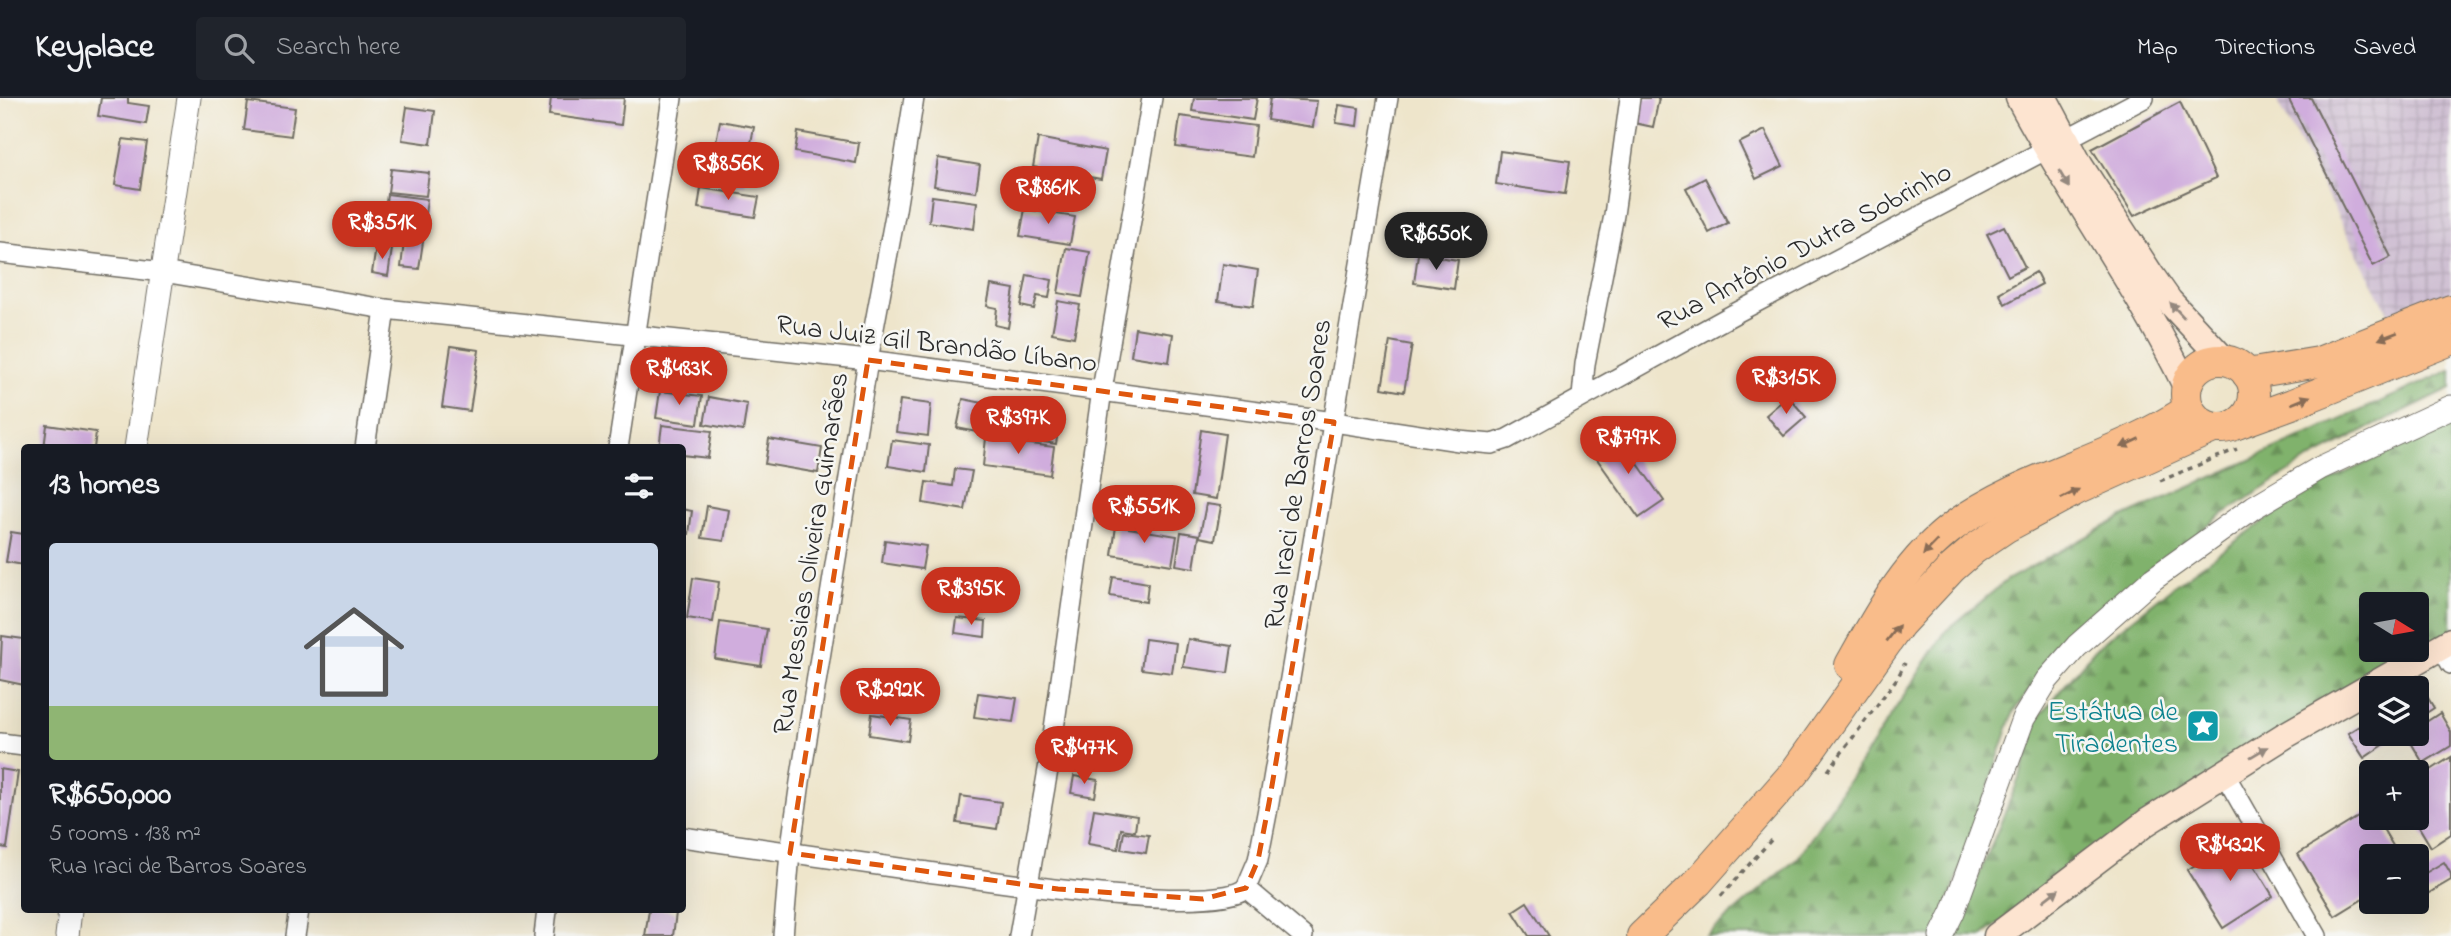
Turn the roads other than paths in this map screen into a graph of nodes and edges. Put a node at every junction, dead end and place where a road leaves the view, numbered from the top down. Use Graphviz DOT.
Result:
graph roads {
  1 [pos="189,98"];
  2 [pos="672,98"];
  3 [pos="914,98"];
  4 [pos="1152,98"];
  5 [pos="1388,98"];
  6 [pos="1630,98"];
  7 [pos="2020,98"];
  8 [pos="2044,98"];
  9 [pos="2144,98"];
  10 [pos="2055,144"];
  11 [pos="0,253"];
  12 [pos="163,272"];
  13 [pos="385,309"];
  14 [pos="2451,310"];
  15 [pos="636,336"];
  16 [pos="2451,340"];
  17 [pos="868,360"];
  18 [pos="2236,367"];
  19 [pos="1102,390"];
  20 [pos="1582,397"];
  21 [pos="2187,398"];
  22 [pos="2451,407"];
  23 [pos="1334,422"];
  24 [pos="2232,432"];
  25 [pos="137,444"];
  26 [pos="366,444"];
  27 [pos="619,444"];
  28 [pos="1492,444"];
  29 [pos="2448,651"];
  30 [pos="0,743"];
  31 [pos="21,746"];
  32 [pos="2224,773"];
  33 [pos="1781,787"];
  34 [pos="686,838"];
  35 [pos="790,853"];
  36 [pos="1029,886"];
  37 [pos="1246,888"];
  38 [pos="70,913"];
  39 [pos="299,913"];
  40 [pos="547,913"];
  41 [pos="67,936"];
  42 [pos="295,936"];
  43 [pos="544,936"];
  44 [pos="783,936"];
  45 [pos="1019,936"];
  46 [pos="1303,936"];
  47 [pos="1643,936"];
  48 [pos="1941,936"];
  49 [pos="1997,936"];
  50 [pos="2316,936"];
  1 -- 12 [label="street"];
  2 -- 15 [label="street"];
  3 -- 17 [label="street, Rua Messias Oliveira Guimarães"];
  4 -- 19 [label="street"];
  5 -- 23 [label="street, Rua Iraci de Barros Soares"];
  6 -- 20 [label="street"];
  7 -- 10 [label="main road"];
  8 -- 10 [label="main road"];
  9 -- 10 [label="street, Rua Antônio Dutra Sobrinho"];
  18 -- 10 [label="main road, one-way"];
  10 -- 20 [label="street, Rua Antônio Dutra Sobrinho"];
  10 -- 21 [label="main road, one-way"];
  11 -- 12 [label="street, Rua Juiz Gil Brandão Líbano"];
  12 -- 13 [label="street, Rua Juiz Gil Brandão Líbano"];
  12 -- 25 [label="street"];
  13 -- 15 [label="street, Rua Juiz Gil Brandão Líbano"];
  13 -- 26 [label="street"];
  14 -- 18 [label="main road, one-way"];
  15 -- 17 [label="street, Rua Juiz Gil Brandão Líbano"];
  15 -- 27 [label="street"];
  24 -- 16 [label="main road, one-way"];
  17 -- 19 [label="street, Rua Juiz Gil Brandão Líbano"];
  17 -- 35 [label="street, Rua Messias Oliveira Guimarães"];
  18 -- 21 [label="main road"];
  18 -- 24 [label="main road"];
  19 -- 23 [label="street, Rua Juiz Gil Brandão Líbano"];
  19 -- 36 [label="street"];
  20 -- 28 [label="street, Rua Antônio Dutra Sobrinho"];
  21 -- 24 [label="main road"];
  21 -- 33 [label="main road, one-way"];
  22 -- 48 [label="street"];
  23 -- 28 [label="street, Rua Juiz Gil Brandão Líbano"];
  23 -- 37 [label="street, Rua Iraci de Barros Soares"];
  33 -- 24 [label="main road, one-way"];
  32 -- 29 [label="main road, one-way"];
  30 -- 31 [label="street"];
  49 -- 32 [label="main road, one-way"];
  32 -- 50 [label="street"];
  33 -- 47 [label="main road"];
  34 -- 35 [label="street"];
  35 -- 36 [label="street"];
  35 -- 44 [label="street, Rua Messias Oliveira Guimarães"];
  36 -- 37 [label="street"];
  36 -- 45 [label="street"];
  37 -- 46 [label="street"];
  38 -- 41 [label="street"];
  39 -- 42 [label="street"];
  40 -- 43 [label="street"];
}
